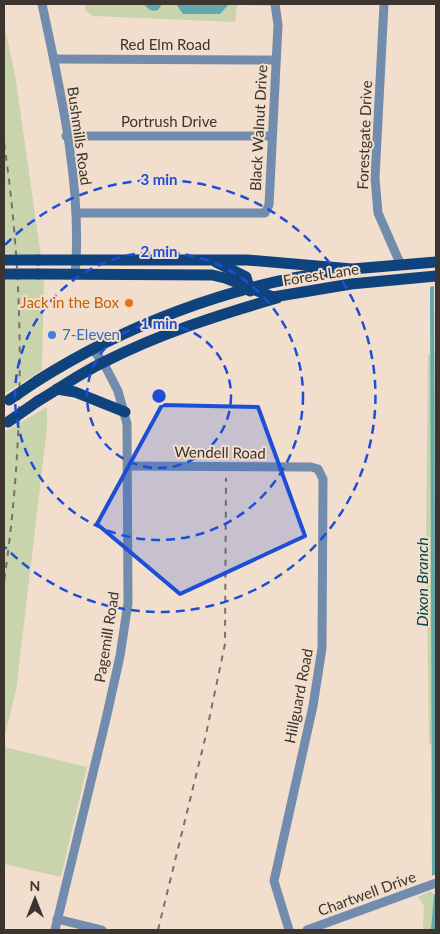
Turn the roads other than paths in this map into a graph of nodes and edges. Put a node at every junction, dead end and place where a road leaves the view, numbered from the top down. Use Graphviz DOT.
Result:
graph roads {
  1 [pos="42,4"];
  2 [pos="276,4"];
  3 [pos="384,4"];
  4 [pos="54,59"];
  5 [pos="276,60"];
  6 [pos="66,136"];
  7 [pos="272,136"];
  8 [pos="76,213"];
  9 [pos="4,260"];
  10 [pos="76,261"];
  11 [pos="215,261"];
  12 [pos="184,262"];
  13 [pos="436,262"];
  14 [pos="400,263"];
  15 [pos="352,269"];
  16 [pos="4,274"];
  17 [pos="75,274"];
  18 [pos="148,274"];
  19 [pos="212,276"];
  20 [pos="436,276"];
  21 [pos="403,278"];
  22 [pos="251,289"];
  23 [pos="284,296"];
  24 [pos="214,299"];
  25 [pos="237,310"];
  26 [pos="93,350"];
  27 [pos="103,362"];
  28 [pos="57,389"];
  29 [pos="6,402"];
  30 [pos="125,412"];
  31 [pos="6,424"];
  32 [pos="129,466"];
  33 [pos="311,467"];
  34 [pos="436,883"];
  35 [pos="57,919"];
  36 [pos="54,930"];
  37 [pos="102,930"];
  38 [pos="289,930"];
  39 [pos="307,930"];
  1 -- 4 [label="street, Bushmills Road"];
  2 -- 5 [label="street, Black Walnut Drive"];
  3 -- 14 [label="street, Forestgate Drive"];
  4 -- 5 [label="street, Red Elm Road"];
  4 -- 6 [label="street, Bushmills Road"];
  5 -- 7 [label="street, Black Walnut Drive"];
  6 -- 7 [label="street, Portrush Drive"];
  6 -- 8 [label="street, Bushmills Road"];
  7 -- 8 [label="street, Black Walnut Drive"];
  8 -- 10 [label="street, Bushmills Road"];
  9 -- 10 [label="main road, Forest Lane, bridge"];
  10 -- 12 [label="main road, Forest Lane"];
  10 -- 17 [label="street, Bushmills Road"];
  11 -- 12 [label="main road, Forest Lane"];
  11 -- 15 [label="main road, Forest Lane"];
  11 -- 22 [label="main road"];
  12 -- 18 [label="main road"];
  13 -- 14 [label="main road, Forest Lane"];
  14 -- 15 [label="main road, Forest Lane"];
  14 -- 21 [label="main road"];
  15 -- 22 [label="main road"];
  16 -- 17 [label="main road, Forest Lane, bridge"];
  17 -- 18 [label="main road, Forest Lane"];
  18 -- 19 [label="main road, Forest Lane"];
  19 -- 22 [label="main road, Forest Lane"];
  19 -- 24 [label="main road"];
  20 -- 21 [label="main road, Forest Lane"];
  21 -- 23 [label="main road, Forest Lane"];
  22 -- 23 [label="main road, Forest Lane"];
  22 -- 24 [label="main road"];
  22 -- 25 [label="main road"];
  23 -- 25 [label="main road"];
  24 -- 26 [label="main road"];
  25 -- 27 [label="main road"];
  26 -- 27 [label="street, Pagemill Road"];
  26 -- 29 [label="main road, bridge"];
  27 -- 28 [label="main road"];
  27 -- 30 [label="street, Pagemill Road"];
  28 -- 30 [label="main road"];
  28 -- 31 [label="main road, bridge"];
  30 -- 32 [label="street, Pagemill Road"];
  32 -- 33 [label="street, Wendell Road"];
  32 -- 35 [label="street, Pagemill Road"];
  33 -- 38 [label="street, Hillguard Road"];
  34 -- 39 [label="street, Chartwell Drive"];
  35 -- 36 [label="street, Pagemill Road"];
  35 -- 37 [label="street"];
}
